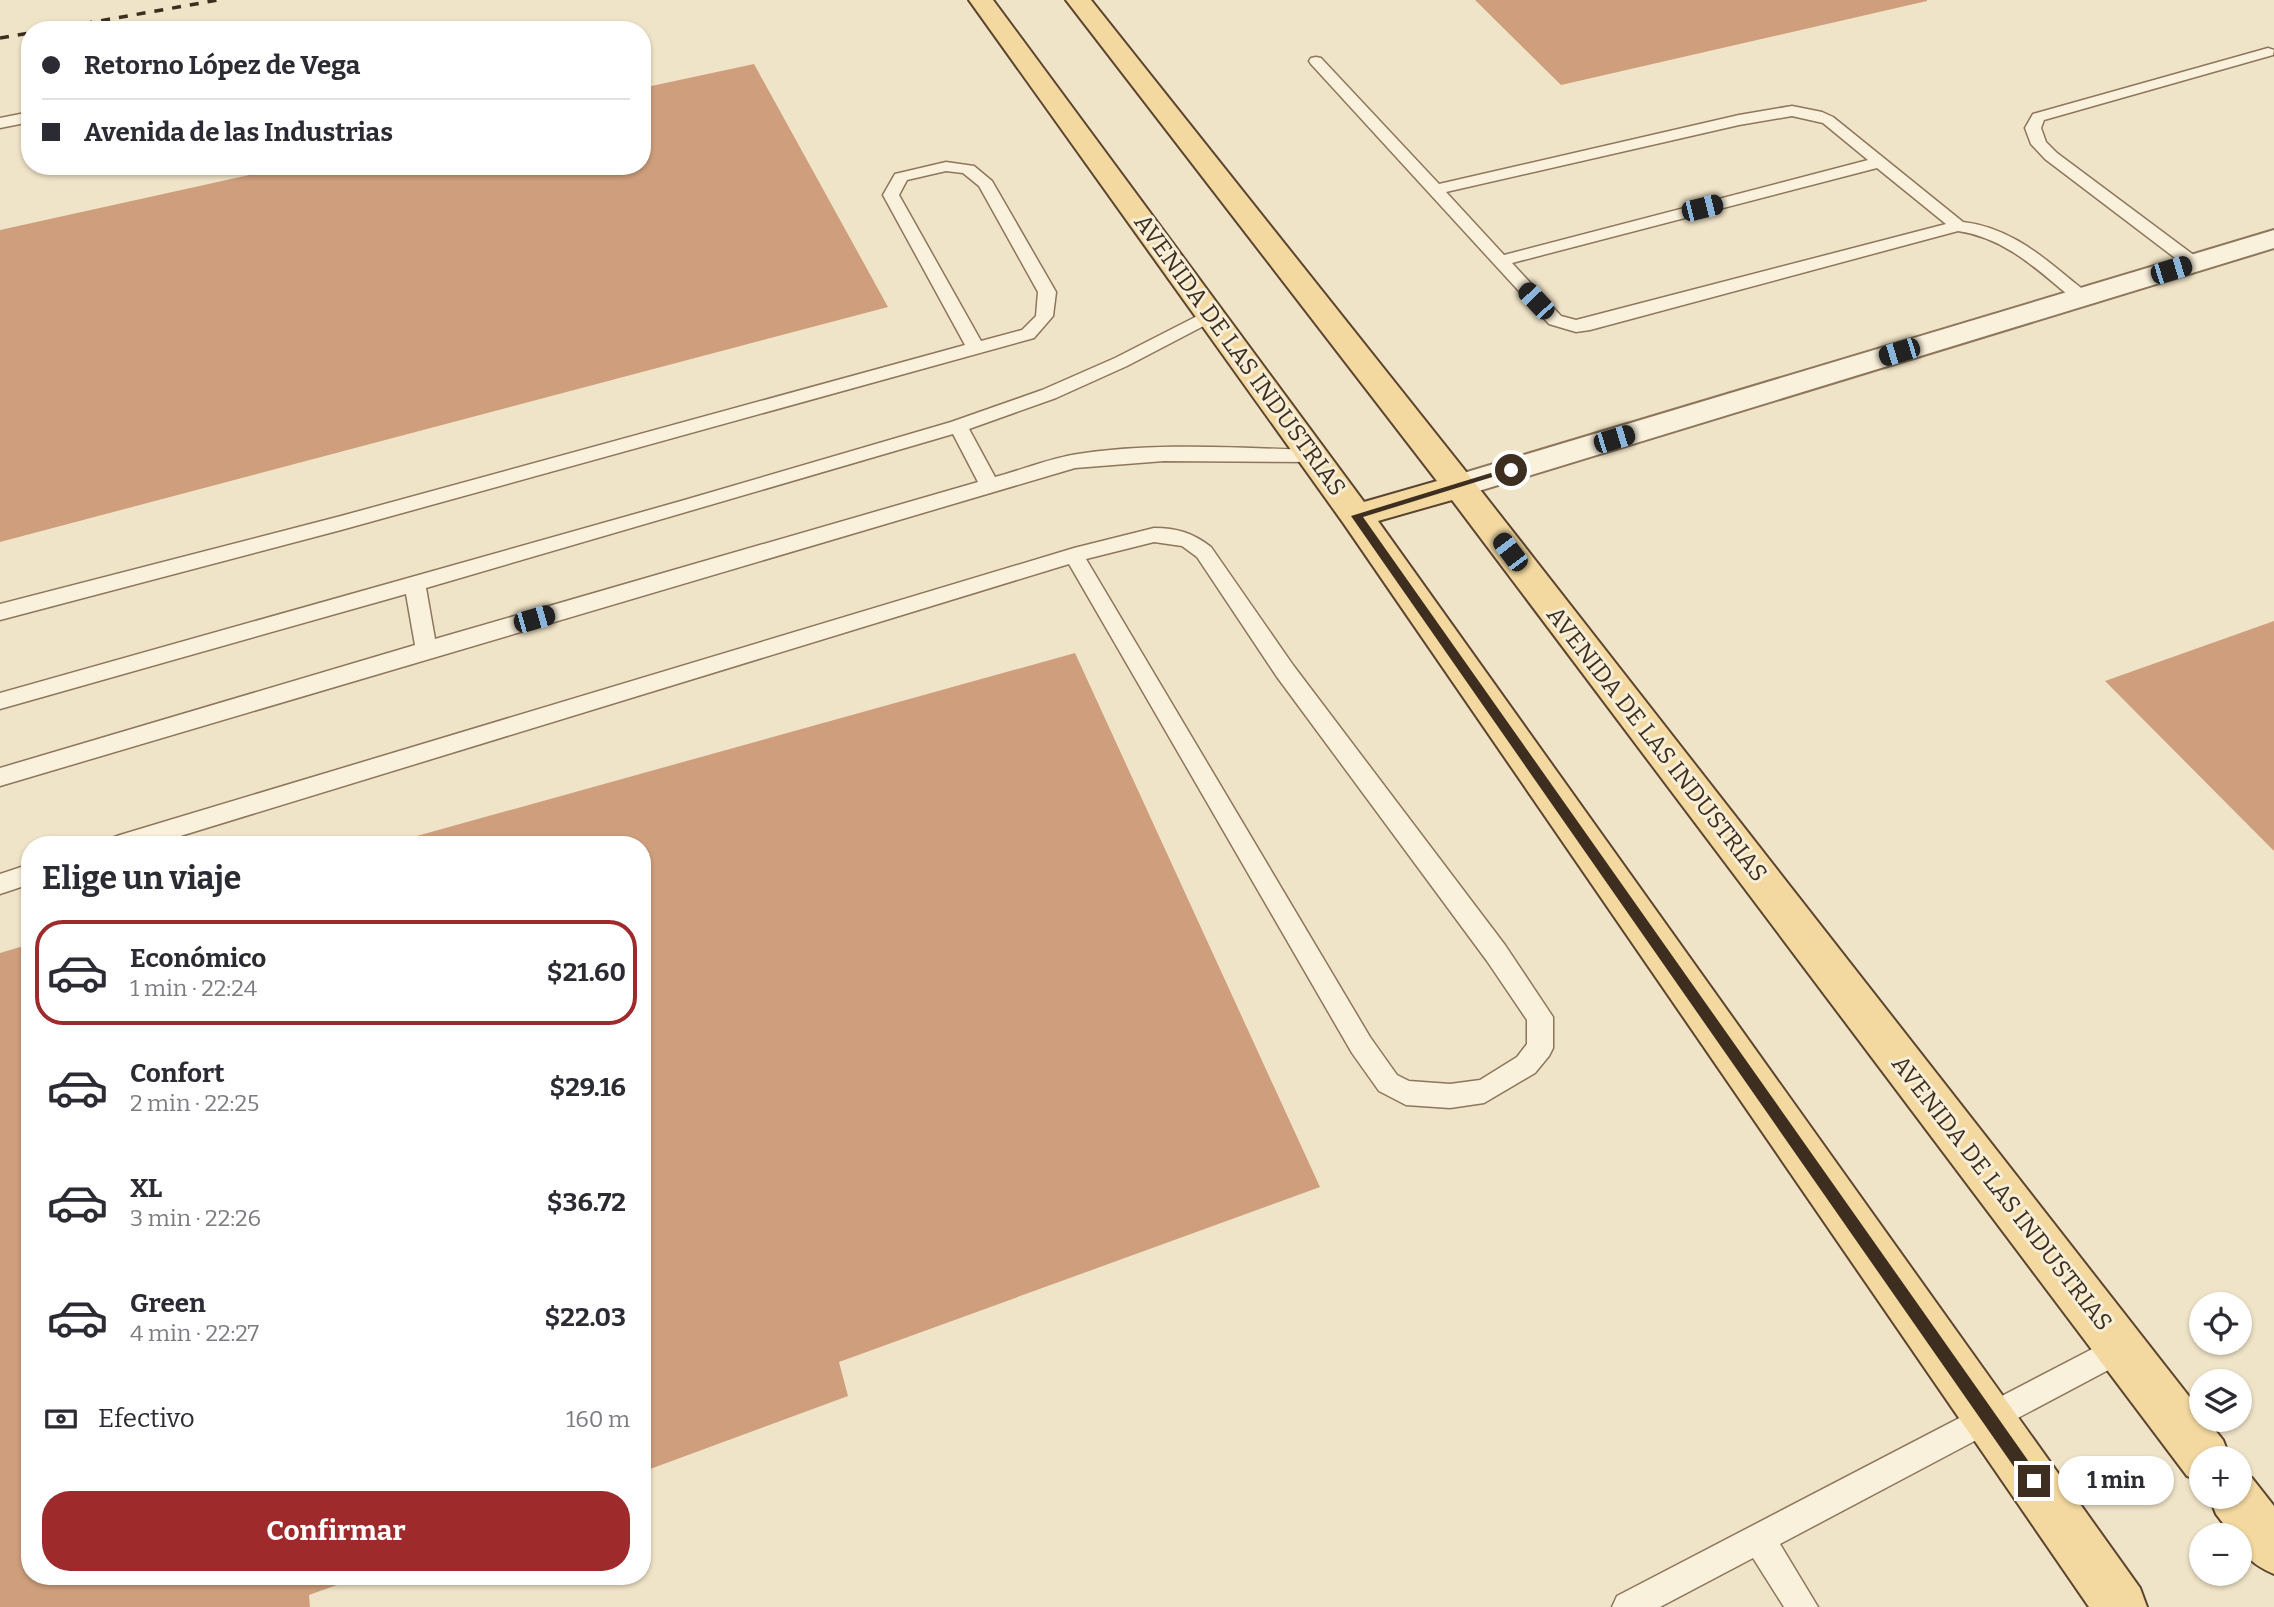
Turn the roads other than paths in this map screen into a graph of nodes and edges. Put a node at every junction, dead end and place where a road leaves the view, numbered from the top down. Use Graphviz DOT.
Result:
graph roads {
  1 [pos="981,0"];
  2 [pos="1078,0"];
  3 [pos="2269,52"];
  4 [pos="1317,61"];
  5 [pos="21,119"];
  6 [pos="0,123"];
  7 [pos="1880,162"];
  8 [pos="1436,190"];
  9 [pos="1958,226"];
  10 [pos="2274,239"];
  11 [pos="1500,261"];
  12 [pos="2193,263"];
  13 [pos="2081,297"];
  14 [pos="1211,315"];
  15 [pos="976,349"];
  16 [pos="958,426"];
  17 [pos="1314,457"];
  18 [pos="990,486"];
  19 [pos="1459,486"];
  20 [pos="1356,516"];
  21 [pos="1074,555"];
  22 [pos="415,584"];
  23 [pos="0,612"];
  24 [pos="426,650"];
  25 [pos="0,701"];
  26 [pos="0,777"];
  27 [pos="150,836"];
  28 [pos="21,877"];
  29 [pos="0,884"];
  30 [pos="2121,1348"];
  31 [pos="1990,1418"];
  32 [pos="2196,1446"];
  33 [pos="2244,1509"];
  34 [pos="1759,1539"];
  35 [pos="2274,1548"];
  36 [pos="1628,1607"];
  37 [pos="1802,1607"];
  38 [pos="2121,1607"];
  1 -- 14 [label="main road, AVENIDA DE LAS INDUSTRIAS"];
  2 -- 19 [label="main road, AVENIDA DE LAS INDUSTRIAS"];
  3 -- 12 [label="lane"];
  4 -- 8 [label="lane"];
  5 -- 6 [label="lane"];
  7 -- 8 [label="lane"];
  7 -- 9 [label="lane"];
  7 -- 11 [label="lane"];
  8 -- 11 [label="lane"];
  9 -- 11 [label="lane"];
  9 -- 13 [label="lane"];
  10 -- 12 [label="street"];
  12 -- 13 [label="street"];
  13 -- 19 [label="street"];
  14 -- 16 [label="lane"];
  14 -- 17 [label="main road, AVENIDA DE LAS INDUSTRIAS"];
  15 -- 15 [label="lane"];
  15 -- 23 [label="lane"];
  16 -- 18 [label="lane"];
  16 -- 22 [label="lane"];
  17 -- 18 [label="lane"];
  17 -- 20 [label="main road, AVENIDA DE LAS INDUSTRIAS"];
  18 -- 24 [label="lane"];
  19 -- 20 [label="main road"];
  19 -- 30 [label="main road, AVENIDA DE LAS INDUSTRIAS"];
  20 -- 31 [label="main road, AVENIDA DE LAS INDUSTRIAS"];
  21 -- 21 [label="lane"];
  21 -- 27 [label="lane"];
  22 -- 24 [label="lane"];
  22 -- 25 [label="lane"];
  24 -- 26 [label="lane"];
  28 -- 29 [label="lane"];
  30 -- 31 [label="lane"];
  30 -- 32 [label="main road, AVENIDA DE LAS INDUSTRIAS"];
  31 -- 34 [label="lane"];
  31 -- 38 [label="main road, AVENIDA DE LAS INDUSTRIAS"];
  33 -- 35 [label="main road"];
  34 -- 36 [label="lane"];
  34 -- 37 [label="lane"];
}
